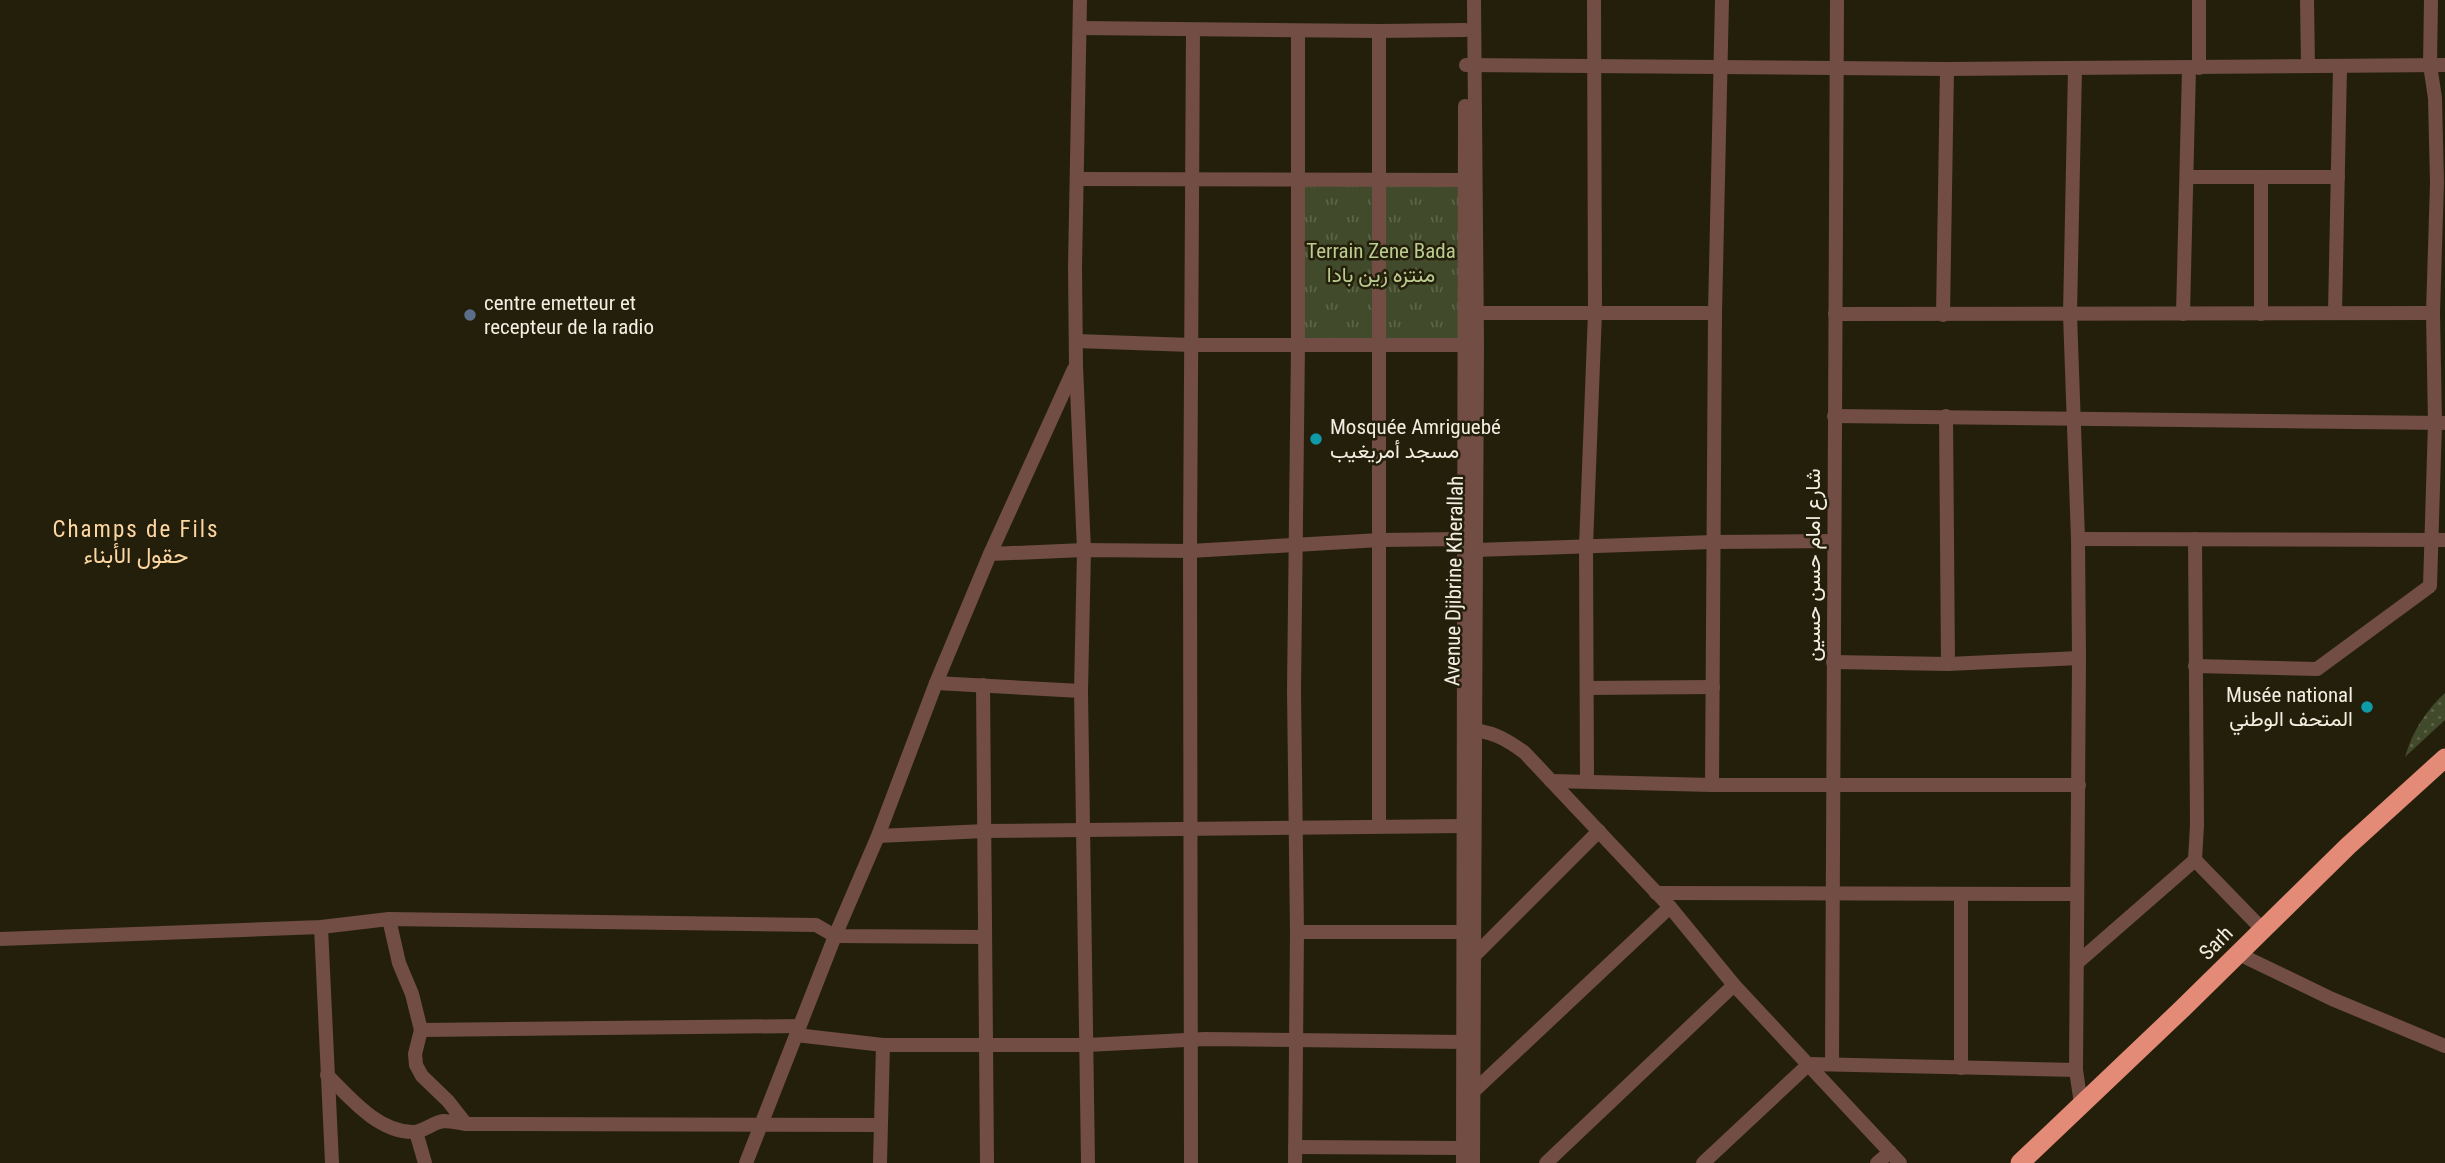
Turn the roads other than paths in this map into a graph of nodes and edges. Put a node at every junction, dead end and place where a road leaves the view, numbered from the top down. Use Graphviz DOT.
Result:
graph roads {
  1 [pos="1080,0"];
  2 [pos="1465,0"];
  3 [pos="1474,0"];
  4 [pos="1594,0"];
  5 [pos="1722,0"];
  6 [pos="1837,0"];
  7 [pos="2199,0"];
  8 [pos="2307,0"];
  9 [pos="2431,0"];
  10 [pos="1080,28"];
  11 [pos="1193,30"];
  12 [pos="1465,30"];
  13 [pos="1298,31"];
  14 [pos="1379,32"];
  15 [pos="1469,65"];
  16 [pos="1594,65"];
  17 [pos="2438,65"];
  18 [pos="1722,66"];
  19 [pos="2308,66"];
  20 [pos="1838,67"];
  21 [pos="2340,67"];
  22 [pos="2075,68"];
  23 [pos="2194,68"];
  24 [pos="1947,69"];
  25 [pos="2187,177"];
  26 [pos="2261,177"];
  27 [pos="2338,177"];
  28 [pos="1077,179"];
  29 [pos="1379,180"];
  30 [pos="1465,180"];
  31 [pos="1192,181"];
  32 [pos="1297,181"];
  33 [pos="2441,183"];
  34 [pos="1595,312"];
  35 [pos="1477,313"];
  36 [pos="1715,313"];
  37 [pos="2335,313"];
  38 [pos="2433,313"];
  39 [pos="1835,314"];
  40 [pos="2070,314"];
  41 [pos="2183,314"];
  42 [pos="2261,314"];
  43 [pos="1944,315"];
  44 [pos="1076,341"];
  45 [pos="1191,345"];
  46 [pos="1298,345"];
  47 [pos="1465,345"];
  48 [pos="1380,346"];
  49 [pos="1076,366"];
  50 [pos="1834,416"];
  51 [pos="1946,416"];
  52 [pos="2073,420"];
  53 [pos="2440,423"];
  54 [pos="1464,539"];
  55 [pos="2078,539"];
  56 [pos="2195,539"];
  57 [pos="1380,540"];
  58 [pos="1833,541"];
  59 [pos="2439,541"];
  60 [pos="1713,542"];
  61 [pos="1294,545"];
  62 [pos="1586,546"];
  63 [pos="1084,550"];
  64 [pos="1476,550"];
  65 [pos="1190,551"];
  66 [pos="990,554"];
  67 [pos="2079,658"];
  68 [pos="1833,662"];
  69 [pos="1948,664"];
  70 [pos="2195,666"];
  71 [pos="936,683"];
  72 [pos="983,685"];
  73 [pos="1713,687"];
  74 [pos="1587,688"];
  75 [pos="1081,691"];
  76 [pos="1469,730"];
  77 [pos="2445,758"];
  78 [pos="2445,773"];
  79 [pos="1551,781"];
  80 [pos="1587,781"];
  81 [pos="1833,784"];
  82 [pos="1712,785"];
  83 [pos="2078,785"];
  84 [pos="1379,826"];
  85 [pos="1463,826"];
  86 [pos="1295,828"];
  87 [pos="1192,829"];
  88 [pos="1082,830"];
  89 [pos="985,831"];
  90 [pos="1599,831"];
  91 [pos="878,836"];
  92 [pos="2195,860"];
  93 [pos="1656,893"];
  94 [pos="1832,893"];
  95 [pos="1961,894"];
  96 [pos="2077,894"];
  97 [pos="1670,907"];
  98 [pos="389,919"];
  99 [pos="321,927"];
  100 [pos="2262,929"];
  101 [pos="1297,932"];
  102 [pos="1463,932"];
  103 [pos="835,936"];
  104 [pos="984,937"];
  105 [pos="0,939"];
  106 [pos="1475,955"];
  107 [pos="2247,958"];
  108 [pos="2077,963"];
  109 [pos="1734,985"];
  110 [pos="421,1030"];
  111 [pos="797,1030"];
  112 [pos="1192,1040"];
  113 [pos="1296,1040"];
  114 [pos="1464,1042"];
  115 [pos="883,1045"];
  116 [pos="985,1045"];
  117 [pos="1087,1045"];
  118 [pos="2445,1046"];
  119 [pos="1832,1063"];
  120 [pos="1809,1064"];
  121 [pos="1961,1068"];
  122 [pos="2077,1070"];
  123 [pos="327,1075"];
  124 [pos="1474,1091"];
  125 [pos="2081,1104"];
  126 [pos="466,1124"];
  127 [pos="880,1125"];
  128 [pos="760,1126"];
  129 [pos="416,1132"];
  130 [pos="1295,1147"];
  131 [pos="1463,1148"];
  132 [pos="1895,1157"];
  133 [pos="331,1163"];
  134 [pos="425,1163"];
  135 [pos="746,1163"];
  136 [pos="880,1163"];
  137 [pos="987,1163"];
  138 [pos="1088,1163"];
  139 [pos="1191,1163"];
  140 [pos="1295,1163"];
  141 [pos="1463,1163"];
  142 [pos="1473,1163"];
  143 [pos="1546,1163"];
  144 [pos="1703,1163"];
  145 [pos="1877,1163"];
  146 [pos="2020,1163"];
  147 [pos="2036,1163"];
  1 -- 10 [label="street"];
  2 -- 12 [label="street, Avenue Djibrine Kherallah"];
  3 -- 15 [label="street, Avenue Djibrine Kherallah"];
  4 -- 16 [label="street"];
  5 -- 18 [label="street"];
  6 -- 20 [label="street, شارع امام حسن حسين"];
  7 -- 23 [label="street"];
  8 -- 19 [label="street"];
  9 -- 17 [label="street"];
  10 -- 11 [label="street"];
  10 -- 28 [label="street"];
  11 -- 13 [label="street"];
  11 -- 31 [label="street"];
  12 -- 14 [label="street"];
  12 -- 15 [label="street, Avenue Djibrine Kherallah"];
  13 -- 14 [label="street"];
  13 -- 32 [label="street"];
  14 -- 29 [label="street"];
  15 -- 16 [label="street"];
  15 -- 30 [label="street, Avenue Djibrine Kherallah"];
  15 -- 35 [label="street, Avenue Djibrine Kherallah"];
  16 -- 18 [label="street"];
  16 -- 34 [label="street"];
  17 -- 21 [label="street"];
  17 -- 33 [label="street"];
  18 -- 20 [label="street"];
  18 -- 36 [label="street"];
  19 -- 21 [label="street"];
  19 -- 23 [label="street"];
  20 -- 24 [label="street"];
  20 -- 39 [label="street, شارع امام حسن حسين"];
  21 -- 27 [label="street"];
  22 -- 23 [label="street"];
  22 -- 24 [label="street"];
  22 -- 40 [label="street"];
  23 -- 25 [label="street"];
  24 -- 43 [label="street"];
  25 -- 26 [label="street"];
  25 -- 41 [label="street"];
  26 -- 27 [label="street"];
  26 -- 42 [label="street"];
  27 -- 37 [label="street"];
  28 -- 31 [label="street"];
  28 -- 44 [label="street"];
  29 -- 30 [label="street"];
  29 -- 32 [label="street"];
  29 -- 48 [label="street"];
  30 -- 47 [label="street, Avenue Djibrine Kherallah"];
  31 -- 32 [label="street"];
  31 -- 45 [label="street"];
  32 -- 46 [label="street"];
  33 -- 38 [label="street"];
  34 -- 35 [label="street"];
  34 -- 36 [label="street"];
  34 -- 62 [label="street"];
  35 -- 64 [label="street, Avenue Djibrine Kherallah"];
  36 -- 60 [label="street"];
  37 -- 38 [label="street"];
  37 -- 42 [label="street"];
  38 -- 53 [label="street"];
  39 -- 43 [label="street"];
  39 -- 50 [label="street, شارع امام حسن حسين"];
  40 -- 41 [label="street"];
  40 -- 43 [label="street"];
  40 -- 52 [label="street"];
  41 -- 42 [label="street"];
  44 -- 45 [label="street"];
  44 -- 49 [label="street"];
  45 -- 46 [label="street"];
  45 -- 65 [label="street"];
  46 -- 48 [label="street"];
  46 -- 61 [label="street"];
  47 -- 48 [label="street"];
  47 -- 54 [label="street, Avenue Djibrine Kherallah"];
  48 -- 57 [label="street"];
  49 -- 63 [label="street"];
  49 -- 66 [label="street"];
  50 -- 51 [label="street"];
  50 -- 58 [label="street, شارع امام حسن حسين"];
  51 -- 52 [label="street"];
  51 -- 69 [label="street"];
  52 -- 53 [label="street"];
  52 -- 55 [label="street"];
  53 -- 59 [label="street"];
  54 -- 57 [label="street"];
  54 -- 76 [label="street, Avenue Djibrine Kherallah"];
  55 -- 56 [label="street"];
  55 -- 67 [label="street"];
  56 -- 59 [label="street"];
  56 -- 70 [label="street"];
  57 -- 61 [label="street"];
  57 -- 84 [label="street"];
  58 -- 60 [label="street"];
  58 -- 68 [label="street, شارع امام حسن حسين"];
  59 -- 70 [label="street"];
  60 -- 62 [label="street"];
  60 -- 73 [label="street"];
  61 -- 65 [label="street"];
  61 -- 86 [label="street"];
  62 -- 64 [label="street"];
  62 -- 74 [label="street"];
  63 -- 65 [label="street"];
  63 -- 66 [label="street"];
  63 -- 75 [label="street"];
  64 -- 76 [label="street, Avenue Djibrine Kherallah"];
  65 -- 87 [label="street"];
  66 -- 71 [label="street"];
  67 -- 69 [label="street"];
  67 -- 83 [label="street"];
  68 -- 69 [label="street"];
  68 -- 81 [label="street, شارع امام حسن حسين"];
  70 -- 92 [label="street"];
  71 -- 72 [label="street"];
  71 -- 91 [label="street"];
  72 -- 75 [label="street"];
  72 -- 89 [label="street"];
  73 -- 74 [label="street"];
  73 -- 82 [label="street"];
  74 -- 80 [label="street"];
  75 -- 88 [label="street"];
  76 -- 79 [label="street"];
  76 -- 85 [label="street, Avenue Djibrine Kherallah"];
  76 -- 106 [label="street, Avenue Djibrine Kherallah"];
  77 -- 100 [label="highway, Sarh"];
  78 -- 107 [label="highway, Sarh"];
  79 -- 80 [label="street"];
  79 -- 90 [label="street"];
  80 -- 82 [label="street"];
  81 -- 82 [label="street"];
  81 -- 83 [label="street"];
  81 -- 94 [label="street, شارع امام حسن حسين"];
  83 -- 96 [label="street"];
  84 -- 85 [label="street"];
  84 -- 86 [label="street"];
  85 -- 102 [label="street, Avenue Djibrine Kherallah"];
  86 -- 87 [label="street"];
  86 -- 101 [label="street"];
  87 -- 88 [label="street"];
  87 -- 112 [label="street"];
  88 -- 89 [label="street"];
  88 -- 117 [label="street"];
  89 -- 91 [label="street"];
  89 -- 104 [label="street"];
  90 -- 93 [label="street"];
  90 -- 106 [label="street"];
  91 -- 103 [label="street"];
  92 -- 100 [label="street"];
  92 -- 108 [label="street"];
  93 -- 94 [label="street"];
  93 -- 97 [label="street"];
  94 -- 95 [label="street"];
  94 -- 119 [label="street, شارع امام حسن حسين"];
  95 -- 96 [label="street"];
  95 -- 121 [label="street"];
  96 -- 108 [label="street"];
  97 -- 109 [label="street"];
  97 -- 124 [label="street"];
  98 -- 99 [label="street"];
  98 -- 103 [label="street"];
  98 -- 110 [label="street"];
  99 -- 105 [label="street"];
  99 -- 123 [label="street"];
  100 -- 125 [label="highway, Sarh"];
  101 -- 102 [label="street"];
  101 -- 113 [label="street"];
  102 -- 114 [label="street, Avenue Djibrine Kherallah"];
  103 -- 104 [label="street"];
  103 -- 111 [label="street"];
  104 -- 116 [label="street"];
  106 -- 124 [label="street, Avenue Djibrine Kherallah"];
  107 -- 118 [label="street"];
  107 -- 147 [label="highway, Sarh"];
  108 -- 122 [label="street"];
  109 -- 120 [label="street"];
  109 -- 143 [label="street"];
  110 -- 111 [label="street"];
  110 -- 126 [label="street"];
  111 -- 115 [label="street"];
  111 -- 128 [label="street"];
  112 -- 113 [label="street"];
  112 -- 117 [label="street"];
  112 -- 139 [label="street"];
  113 -- 114 [label="street"];
  113 -- 130 [label="street"];
  114 -- 131 [label="street, Avenue Djibrine Kherallah"];
  115 -- 116 [label="street"];
  115 -- 127 [label="street"];
  116 -- 117 [label="street"];
  116 -- 137 [label="street"];
  117 -- 138 [label="street"];
  119 -- 120 [label="street"];
  119 -- 121 [label="street"];
  120 -- 132 [label="street"];
  120 -- 144 [label="street"];
  121 -- 122 [label="street"];
  122 -- 125 [label="street"];
  123 -- 129 [label="street"];
  123 -- 133 [label="street"];
  124 -- 142 [label="street, Avenue Djibrine Kherallah"];
  125 -- 146 [label="highway, Sarh"];
  126 -- 128 [label="street"];
  126 -- 129 [label="street"];
  127 -- 128 [label="street"];
  127 -- 136 [label="street"];
  128 -- 135 [label="street"];
  129 -- 134 [label="street"];
  130 -- 131 [label="street"];
  130 -- 140 [label="street"];
  131 -- 141 [label="street, Avenue Djibrine Kherallah"];
  132 -- 145 [label="street"];
}
